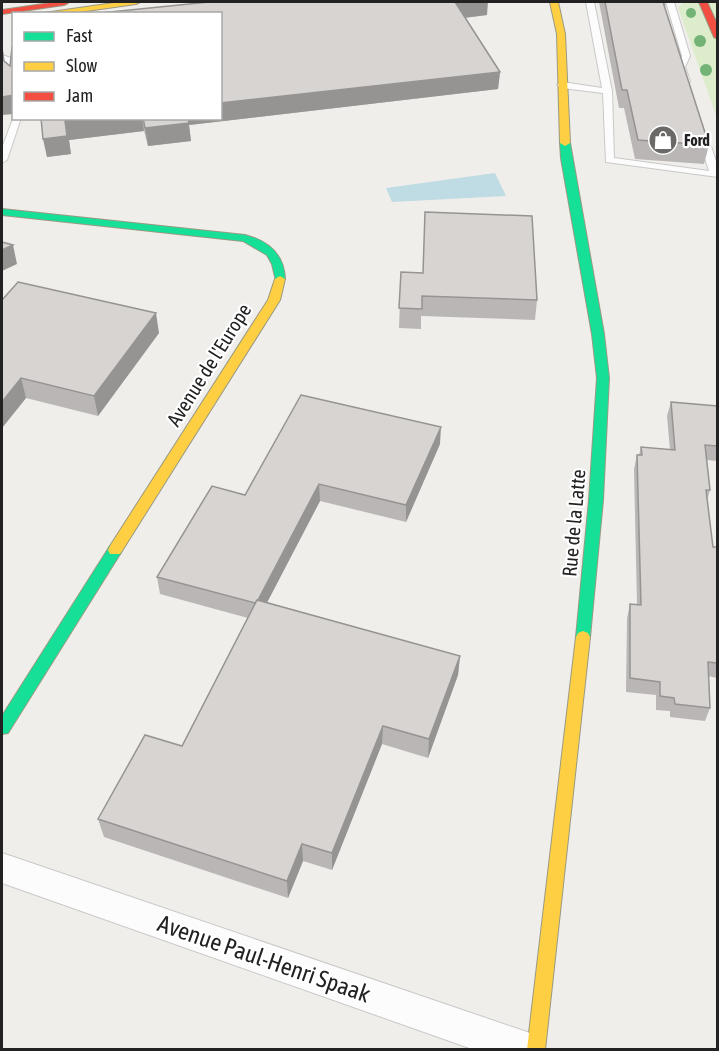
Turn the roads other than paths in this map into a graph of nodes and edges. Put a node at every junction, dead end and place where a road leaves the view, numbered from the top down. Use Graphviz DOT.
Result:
graph roads {
  1 [pos="77,2"];
  2 [pos="136,2"];
  3 [pos="554,2"];
  4 [pos="590,2"];
  5 [pos="670,2"];
  6 [pos="703,2"];
  7 [pos="2,12"];
  8 [pos="56,12"];
  9 [pos="717,37"];
  10 [pos="562,86"];
  11 [pos="688,88"];
  12 [pos="607,91"];
  13 [pos="16,120"];
  14 [pos="698,121"];
  15 [pos="2,159"];
  16 [pos="2,212"];
  17 [pos="2,728"];
  18 [pos="2,868"];
  19 [pos="527,1050"];
  20 [pos="536,1050"];
  1 -- 7 [label="street"];
  2 -- 8 [label="street"];
  3 -- 10 [label="street, Rue de la Latte"];
  4 -- 12 [label="lane"];
  5 -- 11 [label="lane"];
  6 -- 9 [label="street"];
  10 -- 12 [label="lane"];
  10 -- 20 [label="street, Rue de la Latte"];
  12 -- 14 [label="lane"];
  13 -- 15 [label="lane"];
  16 -- 17 [label="street, Avenue de l'Europe"];
  18 -- 19 [label="street, Avenue Paul-Henri Spaak"];
}
